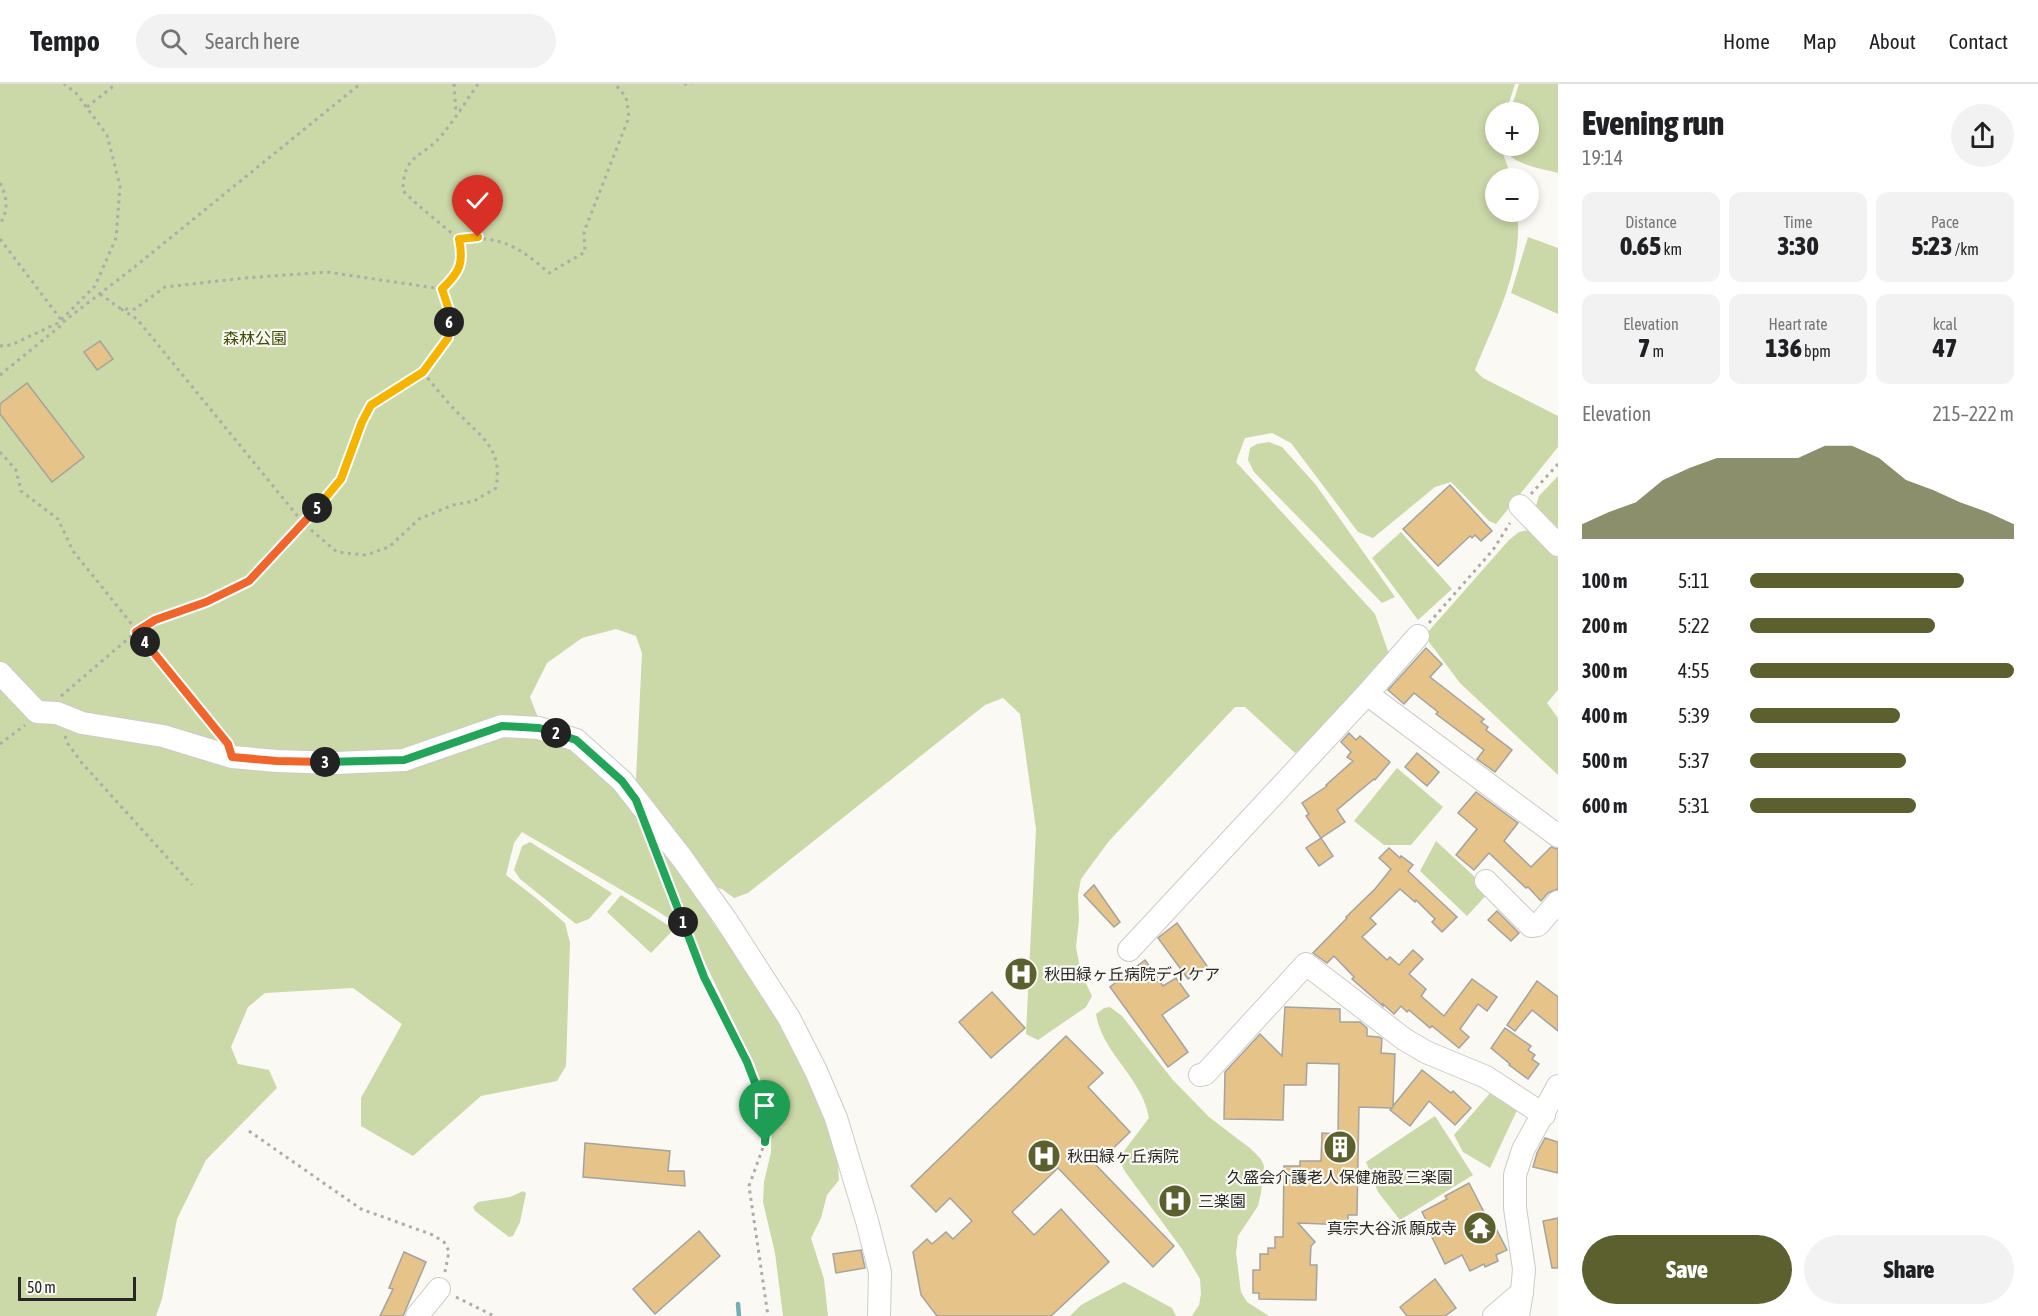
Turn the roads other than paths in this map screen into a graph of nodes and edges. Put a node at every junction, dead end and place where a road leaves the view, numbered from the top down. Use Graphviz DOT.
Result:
graph roads {
  1 [pos="1520,506"];
  2 [pos="1558,545"];
  3 [pos="1418,636"];
  4 [pos="0,673"];
  5 [pos="1367,694"];
  6 [pos="1558,836"];
  7 [pos="1486,881"];
  8 [pos="1558,902"];
  9 [pos="1129,950"];
  10 [pos="1200,1075"];
  11 [pos="1558,1086"];
  12 [pos="1544,1115"];
  13 [pos="439,1288"];
  14 [pos="1522,1293"];
  15 [pos="417,1316"];
  16 [pos="879,1316"];
  17 [pos="1494,1316"];
  18 [pos="1518,1316"];
  1 -- 2 [label="street"];
  3 -- 5 [label="street"];
  4 -- 16 [label="street"];
  5 -- 6 [label="street"];
  5 -- 9 [label="street"];
  7 -- 8 [label="street"];
  10 -- 12 [label="street"];
  11 -- 12 [label="street"];
  12 -- 14 [label="street"];
  13 -- 15 [label="street"];
  14 -- 17 [label="street"];
  14 -- 18 [label="street"];
}
